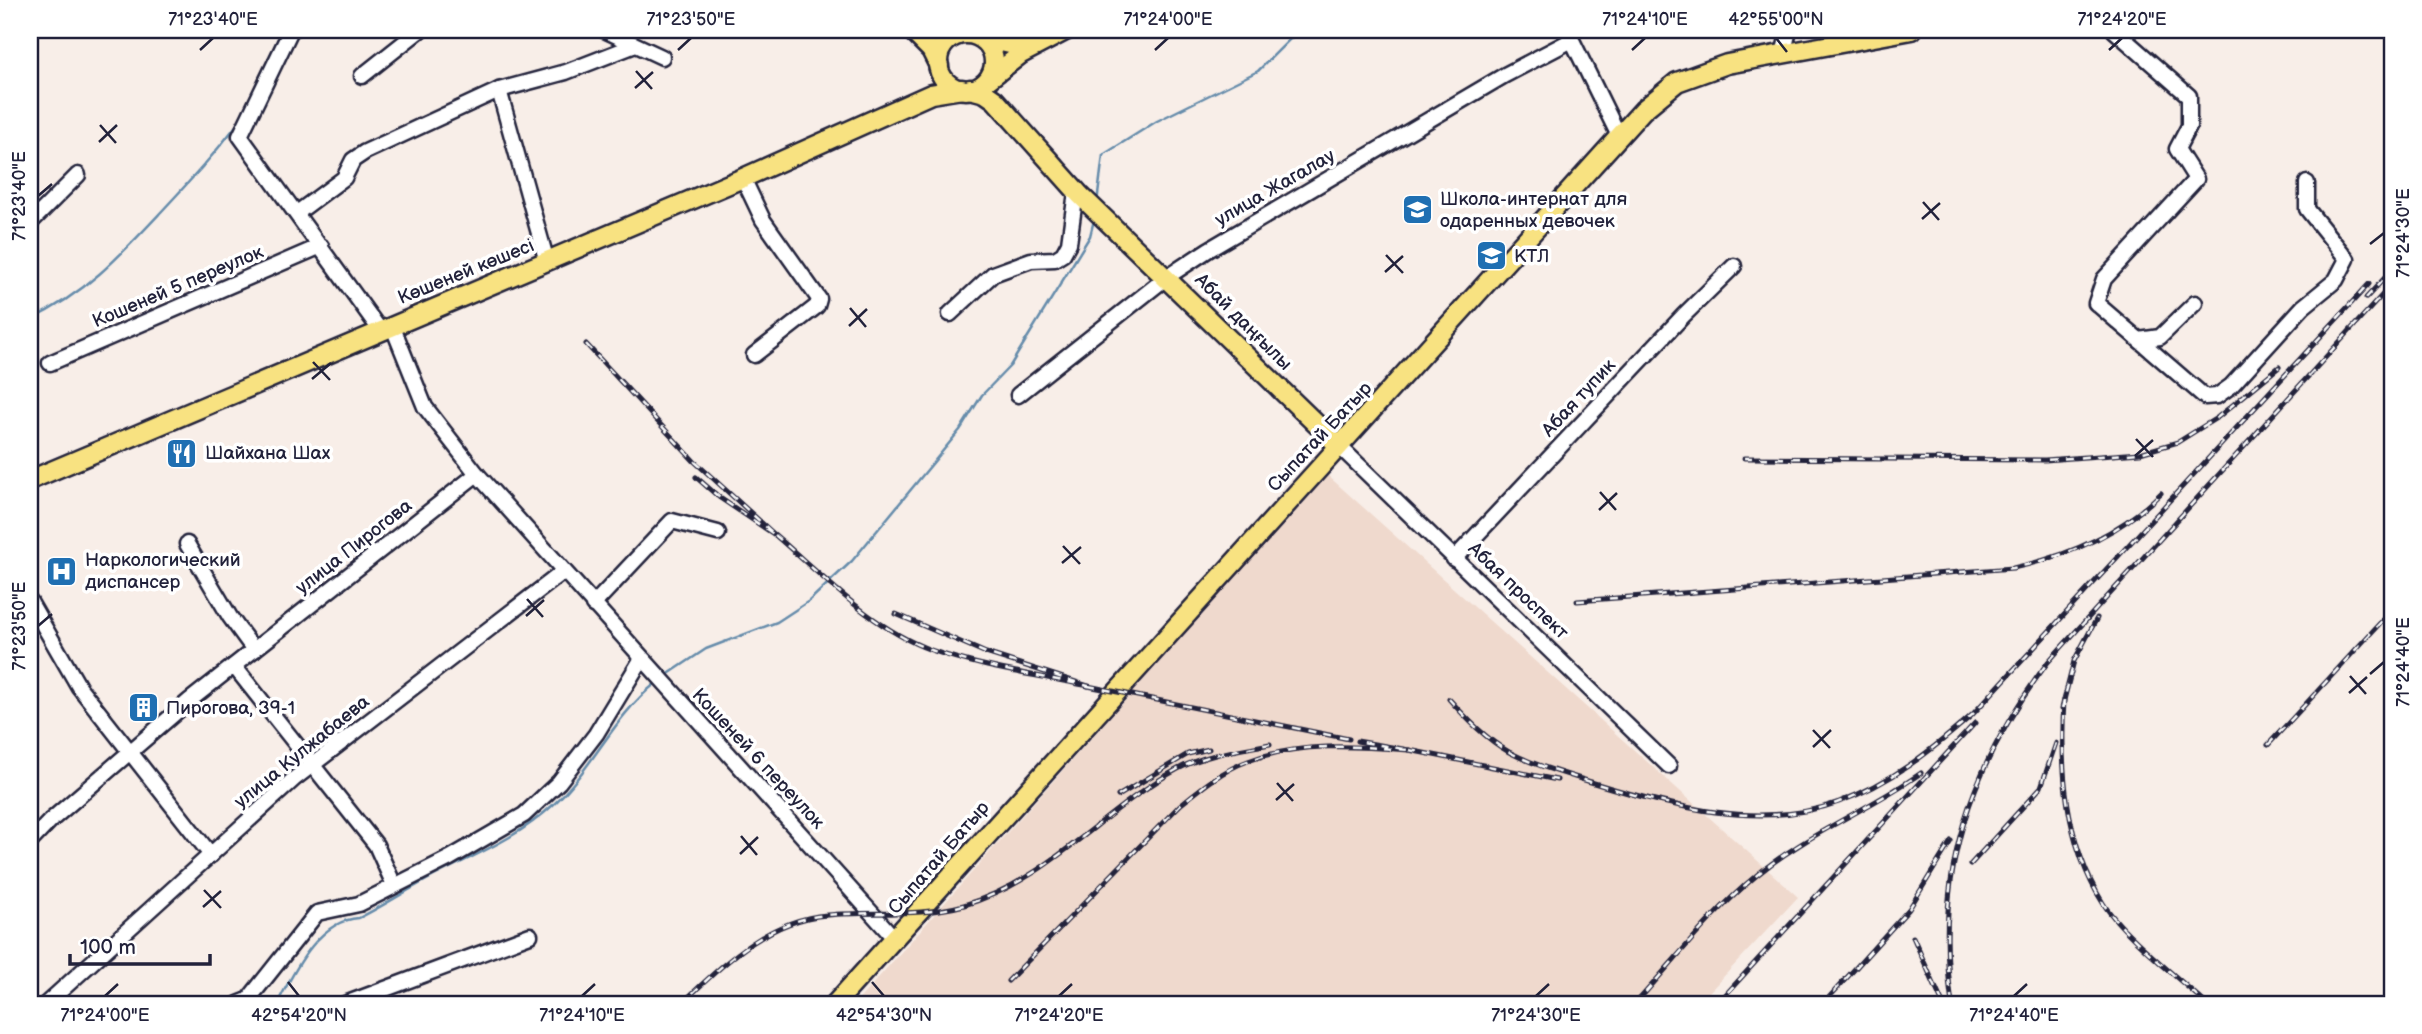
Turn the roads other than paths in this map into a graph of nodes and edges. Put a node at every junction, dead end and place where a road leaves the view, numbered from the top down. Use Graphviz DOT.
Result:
graph roads {
  1 [pos="291,30"];
  2 [pos="420,30"];
  3 [pos="604,30"];
  4 [pos="911,30"];
  5 [pos="939,30"];
  6 [pos="1789,30"];
  7 [pos="1912,30"];
  8 [pos="2114,30"];
  9 [pos="1064,31"];
  10 [pos="1568,35"];
  11 [pos="970,36"];
  12 [pos="633,46"];
  13 [pos="1783,55"];
  14 [pos="662,57"];
  15 [pos="939,67"];
  16 [pos="362,76"];
  17 [pos="981,79"];
  18 [pos="499,90"];
  19 [pos="918,100"];
  20 [pos="1014,120"];
  21 [pos="1619,136"];
  22 [pos="78,175"];
  23 [pos="743,178"];
  24 [pos="2307,183"];
  25 [pos="1078,193"];
  26 [pos="297,213"];
  27 [pos="30,223"];
  28 [pos="321,246"];
  29 [pos="547,261"];
  30 [pos="1734,266"];
  31 [pos="1167,277"];
  32 [pos="2194,303"];
  33 [pos="950,314"];
  34 [pos="386,328"];
  35 [pos="2139,340"];
  36 [pos="754,355"];
  37 [pos="50,363"];
  38 [pos="1018,395"];
  39 [pos="1339,446"];
  40 [pos="477,474"];
  41 [pos="30,480"];
  42 [pos="718,533"];
  43 [pos="187,544"];
  44 [pos="1454,559"];
  45 [pos="563,572"];
  46 [pos="30,602"];
  47 [pos="593,606"];
  48 [pos="254,650"];
  49 [pos="641,660"];
  50 [pos="234,666"];
  51 [pos="130,752"];
  52 [pos="312,765"];
  53 [pos="1669,766"];
  54 [pos="30,842"];
  55 [pos="211,855"];
  56 [pos="394,885"];
  57 [pos="530,935"];
  58 [pos="895,939"];
  59 [pos="46,1004"];
  60 [pos="238,1004"];
  61 [pos="345,1004"];
  62 [pos="835,1004"];
  1 -- 26 [label="street, Кошеней 6 переулок"];
  2 -- 16 [label="street"];
  3 -- 12 [label="street"];
  4 -- 15 [label="main road"];
  5 -- 11 [label="main road"];
  6 -- 13 [label="street"];
  7 -- 13 [label="main road, Сыпатай Батыр"];
  8 -- 35 [label="street"];
  9 -- 11 [label="main road"];
  9 -- 17 [label="main road"];
  10 -- 21 [label="street"];
  10 -- 31 [label="street, улица Жагалау"];
  11 -- 15 [label="main road"];
  11 -- 17 [label="main road"];
  12 -- 14 [label="street"];
  12 -- 18 [label="street"];
  13 -- 21 [label="main road, Сыпатай Батыр"];
  15 -- 17 [label="main road"];
  15 -- 19 [label="main road"];
  17 -- 19 [label="main road, Көшеней көшесі"];
  17 -- 20 [label="main road"];
  17 -- 20 [label="main road"];
  18 -- 26 [label="street"];
  18 -- 29 [label="street"];
  19 -- 23 [label="main road, Көшеней көшесі"];
  20 -- 25 [label="main road"];
  21 -- 39 [label="main road, Сыпатай Батыр"];
  22 -- 27 [label="street"];
  23 -- 29 [label="main road, Көшеней көшесі"];
  23 -- 36 [label="street"];
  24 -- 35 [label="street"];
  25 -- 31 [label="main road, Абай даңғылы"];
  25 -- 33 [label="street"];
  26 -- 28 [label="street, Кошеней 6 переулок"];
  28 -- 34 [label="street, Кошеней 6 переулок"];
  28 -- 37 [label="street, Кошеней 5 переулок"];
  29 -- 34 [label="main road, Көшеней көшесі"];
  30 -- 44 [label="street, Абая тупик"];
  31 -- 38 [label="street, улица Жагалау"];
  31 -- 39 [label="main road, Абай даңғылы"];
  32 -- 35 [label="street"];
  34 -- 40 [label="street, Кошеней 6 переулок"];
  34 -- 41 [label="main road, Көшеней көшесі"];
  39 -- 44 [label="street, Абая проспект"];
  39 -- 58 [label="main road, Сыпатай Батыр"];
  40 -- 45 [label="street, Кошеней 6 переулок"];
  40 -- 48 [label="street, улица Пирогова"];
  42 -- 47 [label="street"];
  43 -- 48 [label="street"];
  44 -- 53 [label="street, Абая проспект"];
  45 -- 47 [label="street, Кошеней 6 переулок"];
  45 -- 52 [label="street, улица Кулжабаева"];
  46 -- 51 [label="street"];
  47 -- 49 [label="street, Кошеней 6 переулок"];
  48 -- 50 [label="street, улица Пирогова"];
  49 -- 56 [label="street"];
  49 -- 58 [label="street, Кошеней 6 переулок"];
  50 -- 51 [label="street, улица Пирогова"];
  50 -- 52 [label="street"];
  51 -- 54 [label="street, улица Пирогова"];
  51 -- 55 [label="street"];
  52 -- 55 [label="street, улица Кулжабаева"];
  52 -- 56 [label="street"];
  55 -- 59 [label="street, улица Кулжабаева"];
  56 -- 60 [label="street"];
  57 -- 61 [label="street"];
  58 -- 62 [label="main road, Сыпатай Батыр"];
}
